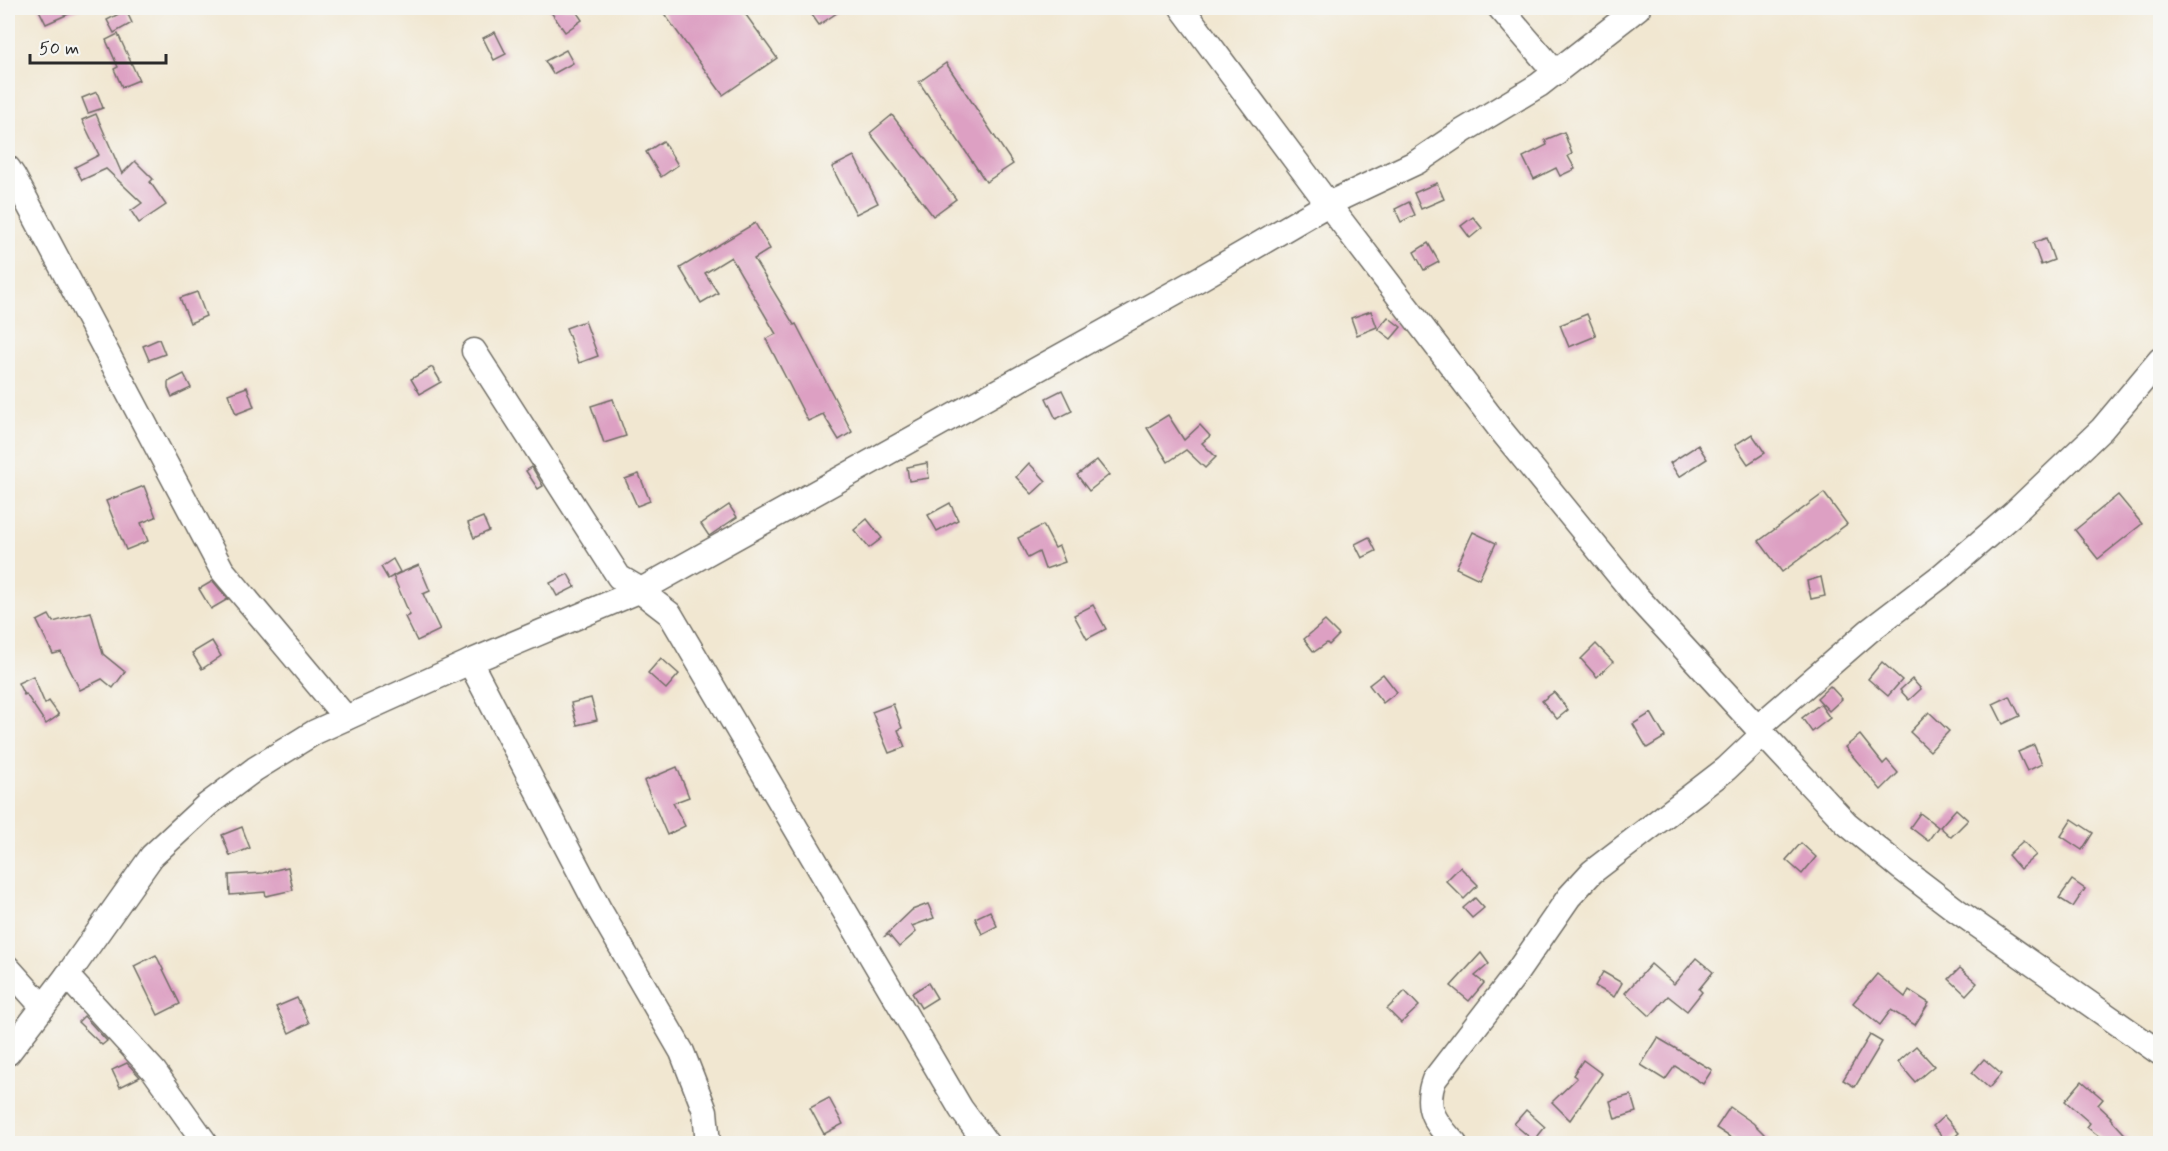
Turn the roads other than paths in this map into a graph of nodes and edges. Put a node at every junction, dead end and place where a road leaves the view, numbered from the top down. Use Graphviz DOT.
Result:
graph roads {
  1 [pos="1182,8"];
  2 [pos="1500,8"];
  3 [pos="1638,8"];
  4 [pos="1556,73"];
  5 [pos="8,168"];
  6 [pos="1328,204"];
  7 [pos="474,351"];
  8 [pos="2160,360"];
  9 [pos="641,590"];
  10 [pos="470,662"];
  11 [pos="346,718"];
  12 [pos="1760,731"];
  13 [pos="8,968"];
  14 [pos="67,976"];
  15 [pos="44,1007"];
  16 [pos="8,1053"];
  17 [pos="2160,1053"];
  18 [pos="206,1143"];
  19 [pos="708,1143"];
  20 [pos="987,1143"];
  21 [pos="1455,1143"];
  1 -- 6 [label="street"];
  2 -- 4 [label="street"];
  3 -- 4 [label="street"];
  4 -- 6 [label="street"];
  5 -- 11 [label="street"];
  6 -- 9 [label="street"];
  6 -- 12 [label="street"];
  7 -- 9 [label="street"];
  8 -- 12 [label="street"];
  9 -- 10 [label="street"];
  9 -- 20 [label="street"];
  10 -- 11 [label="street"];
  10 -- 19 [label="street"];
  11 -- 14 [label="street"];
  12 -- 17 [label="street"];
  12 -- 21 [label="street"];
  13 -- 15 [label="street"];
  14 -- 15 [label="street"];
  14 -- 18 [label="street"];
  15 -- 16 [label="street"];
}
